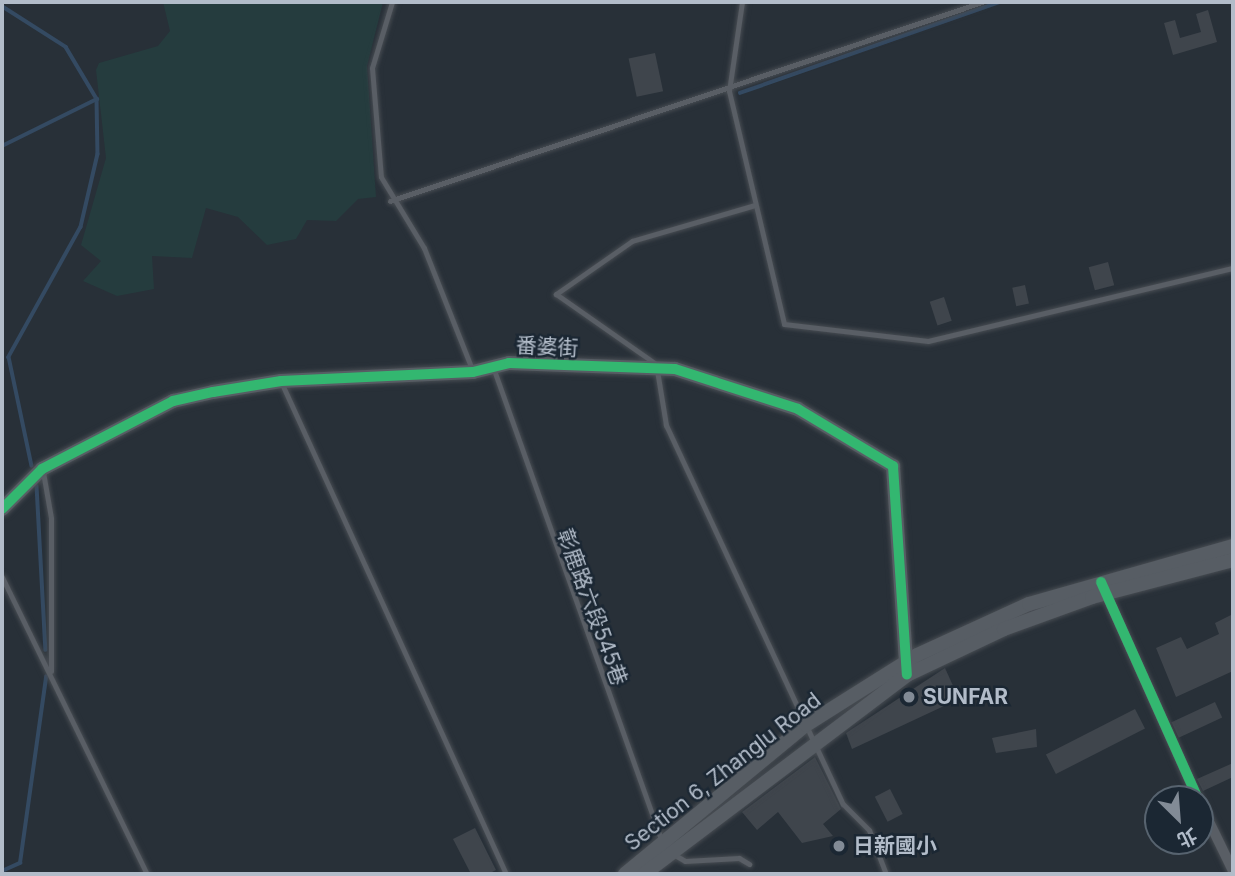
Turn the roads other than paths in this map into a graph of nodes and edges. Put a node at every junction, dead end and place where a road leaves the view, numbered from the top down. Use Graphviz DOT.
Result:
graph roads {
  1 [pos="392,2"];
  2 [pos="742,2"];
  3 [pos="982,2"];
  4 [pos="729,91"];
  5 [pos="390,201"];
  6 [pos="755,205"];
  7 [pos="1233,268"];
  8 [pos="493,367"];
  9 [pos="473,372"];
  10 [pos="658,372"];
  11 [pos="281,381"];
  12 [pos="42,469"];
  13 [pos="2,509"];
  14 [pos="1233,546"];
  15 [pos="1233,560"];
  16 [pos="2,577"];
  17 [pos="1103,588"];
  18 [pos="905,670"];
  19 [pos="50,674"];
  20 [pos="806,725"];
  21 [pos="812,741"];
  22 [pos="1192,785"];
  23 [pos="1214,832"];
  24 [pos="666,848"];
  25 [pos="748,864"];
  26 [pos="1233,871"];
  27 [pos="147,874"];
  28 [pos="506,874"];
  29 [pos="625,874"];
  30 [pos="644,874"];
  31 [pos="886,874"];
  1 -- 5 [label="lane"];
  2 -- 4 [label="lane"];
  3 -- 4 [label="lane"];
  4 -- 5 [label="lane"];
  4 -- 6 [label="lane"];
  5 -- 9 [label="lane"];
  6 -- 7 [label="lane"];
  6 -- 10 [label="lane"];
  8 -- 9 [label="main road, 番婆街"];
  8 -- 10 [label="main road, 番婆街"];
  8 -- 24 [label="lane, 彰鹿路六段545巷"];
  9 -- 11 [label="main road, 番婆街"];
  10 -- 18 [label="main road, 番婆街"];
  10 -- 20 [label="lane"];
  11 -- 12 [label="main road, 番婆街"];
  11 -- 28 [label="lane"];
  12 -- 13 [label="main road, 番婆街"];
  12 -- 19 [label="lane"];
  14 -- 17 [label="main road, Section 6, Zhanglu Road"];
  15 -- 17 [label="main road, Section 6, Zhanglu Road"];
  16 -- 19 [label="lane"];
  17 -- 18 [label="main road, Section 6, Zhanglu Road"];
  17 -- 22 [label="street"];
  18 -- 20 [label="main road, Section 6, Zhanglu Road"];
  18 -- 21 [label="main road, Section 6, Zhanglu Road"];
  19 -- 27 [label="lane"];
  20 -- 21 [label="lane"];
  20 -- 24 [label="main road, Section 6, Zhanglu Road"];
  21 -- 24 [label="main road, Section 6, Zhanglu Road"];
  21 -- 31 [label="lane"];
  23 -- 26 [label="street"];
  24 -- 25 [label="lane"];
  24 -- 29 [label="main road, Section 6, Zhanglu Road"];
  24 -- 30 [label="main road, Section 6, Zhanglu Road"];
}
